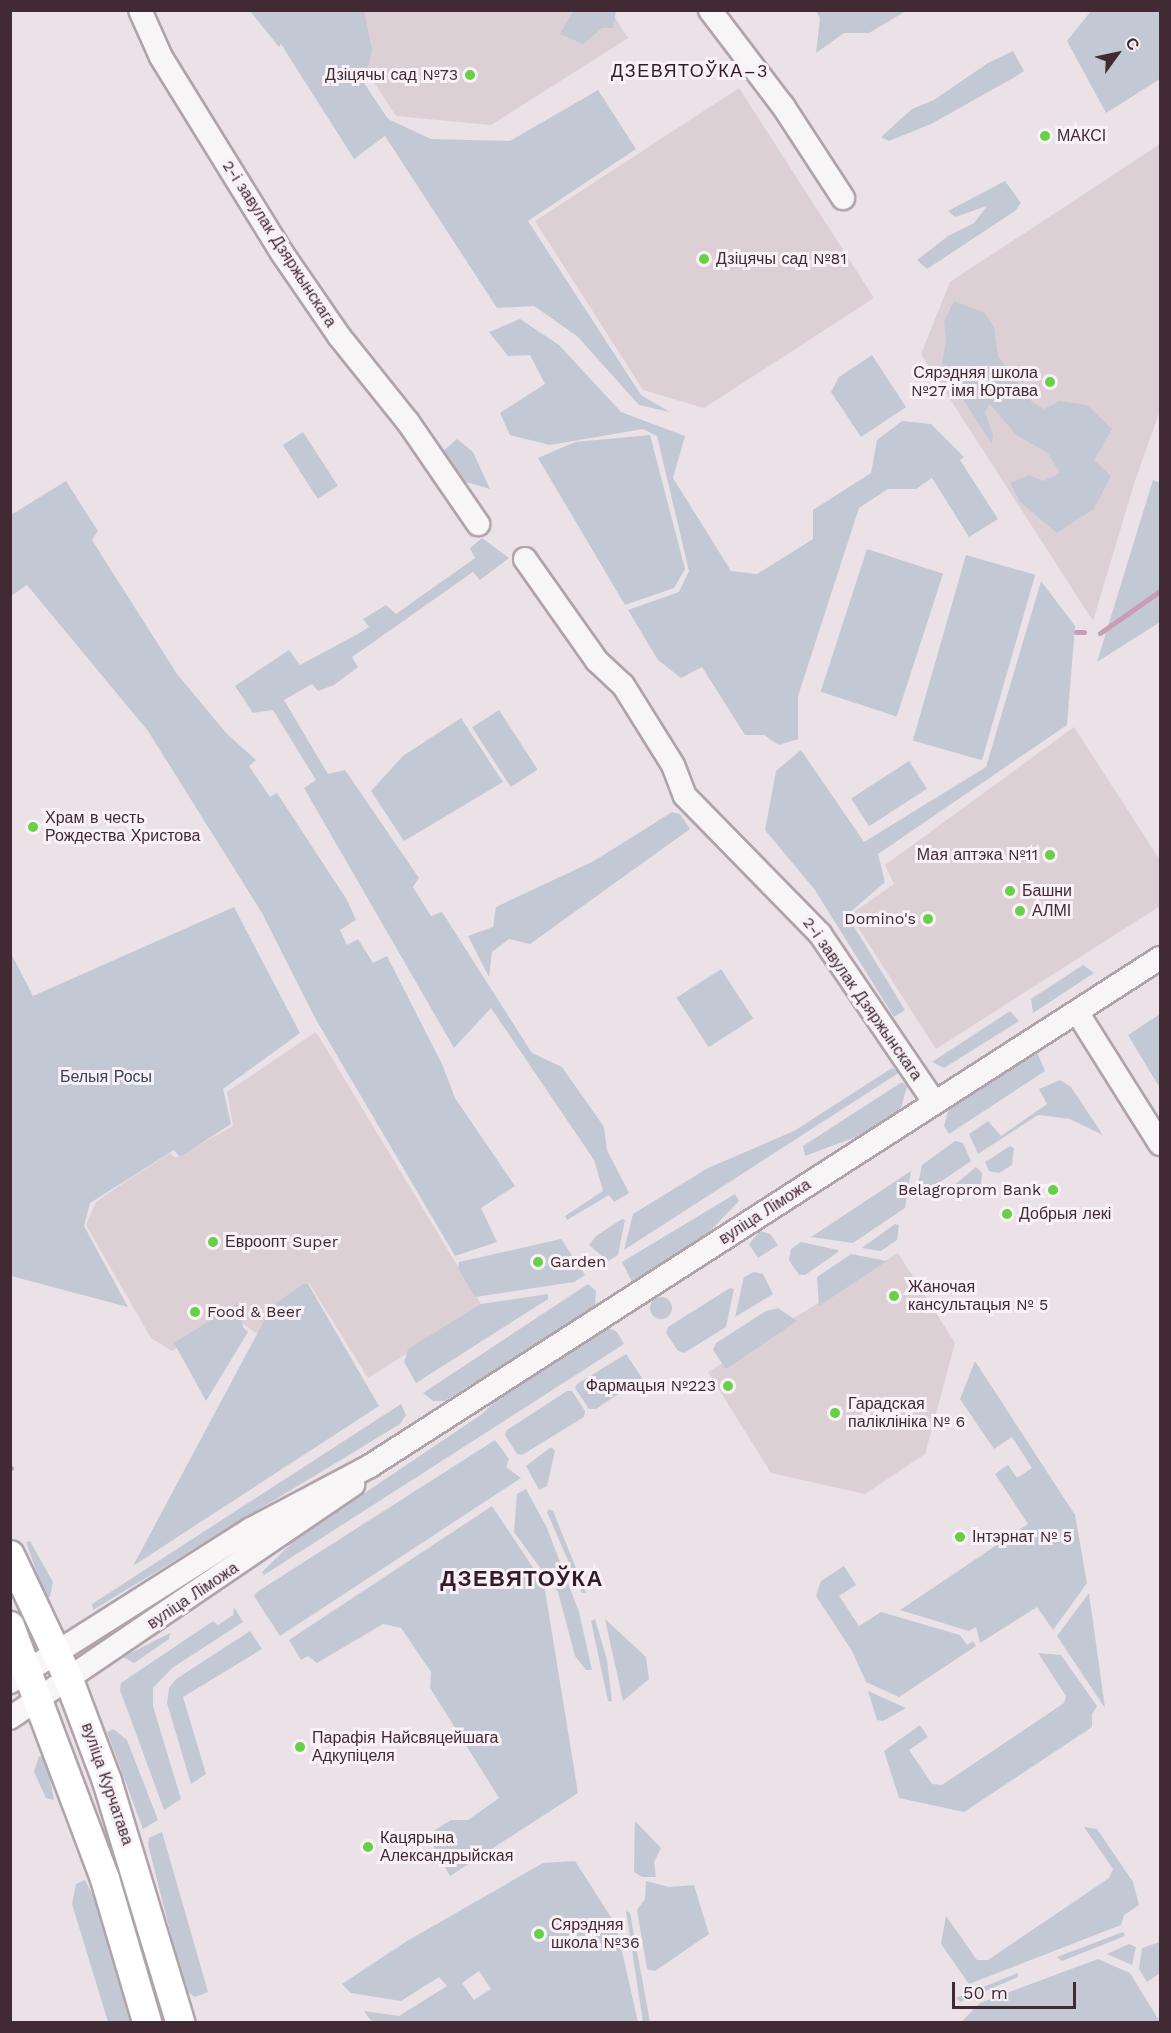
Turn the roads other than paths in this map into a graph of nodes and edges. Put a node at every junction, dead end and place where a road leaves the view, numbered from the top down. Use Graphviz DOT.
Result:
graph roads {
  1 [pos="140,10"];
  2 [pos="710,10"];
  3 [pos="843,198"];
  4 [pos="478,524"];
  5 [pos="525,559"];
  6 [pos="1161,958"];
  7 [pos="1077,1012"];
  8 [pos="935,1103"];
  9 [pos="1161,1144"];
  10 [pos="370,1466"];
  11 [pos="10,1555"];
  12 [pos="10,1626"];
  13 [pos="57,1652"];
  14 [pos="19,1676"];
  15 [pos="69,1680"];
  16 [pos="40,1699"];
  17 [pos="10,1718"];
  18 [pos="147,2022"];
  19 [pos="180,2022"];
  1 -- 4 [label="street, 2-і завулак Дзяржынскага"];
  2 -- 3 [label="street"];
  5 -- 8 [label="street, 2-і завулак Дзяржынскага"];
  6 -- 7 [label="street, вуліца Ліможа"];
  7 -- 8 [label="street, вуліца Ліможа"];
  7 -- 9 [label="street"];
  8 -- 10 [label="street, вуліца Ліможа"];
  10 -- 13 [label="street, вуліца Ліможа"];
  10 -- 15 [label="street, вуліца Ліможа"];
  11 -- 13 [label="main road, вуліца Курчатава"];
  12 -- 14 [label="main road, вуліца Курчатава"];
  13 -- 14 [label="street, вуліца Ліможа"];
  13 -- 15 [label="main road, вуліца Курчатава"];
  14 -- 16 [label="main road, вуліца Курчатава"];
  15 -- 16 [label="street, вуліца Ліможа"];
  15 -- 19 [label="main road, вуліца Курчатава"];
  16 -- 17 [label="street, вуліца Ліможа"];
  16 -- 18 [label="main road, вуліца Курчатава"];
}
